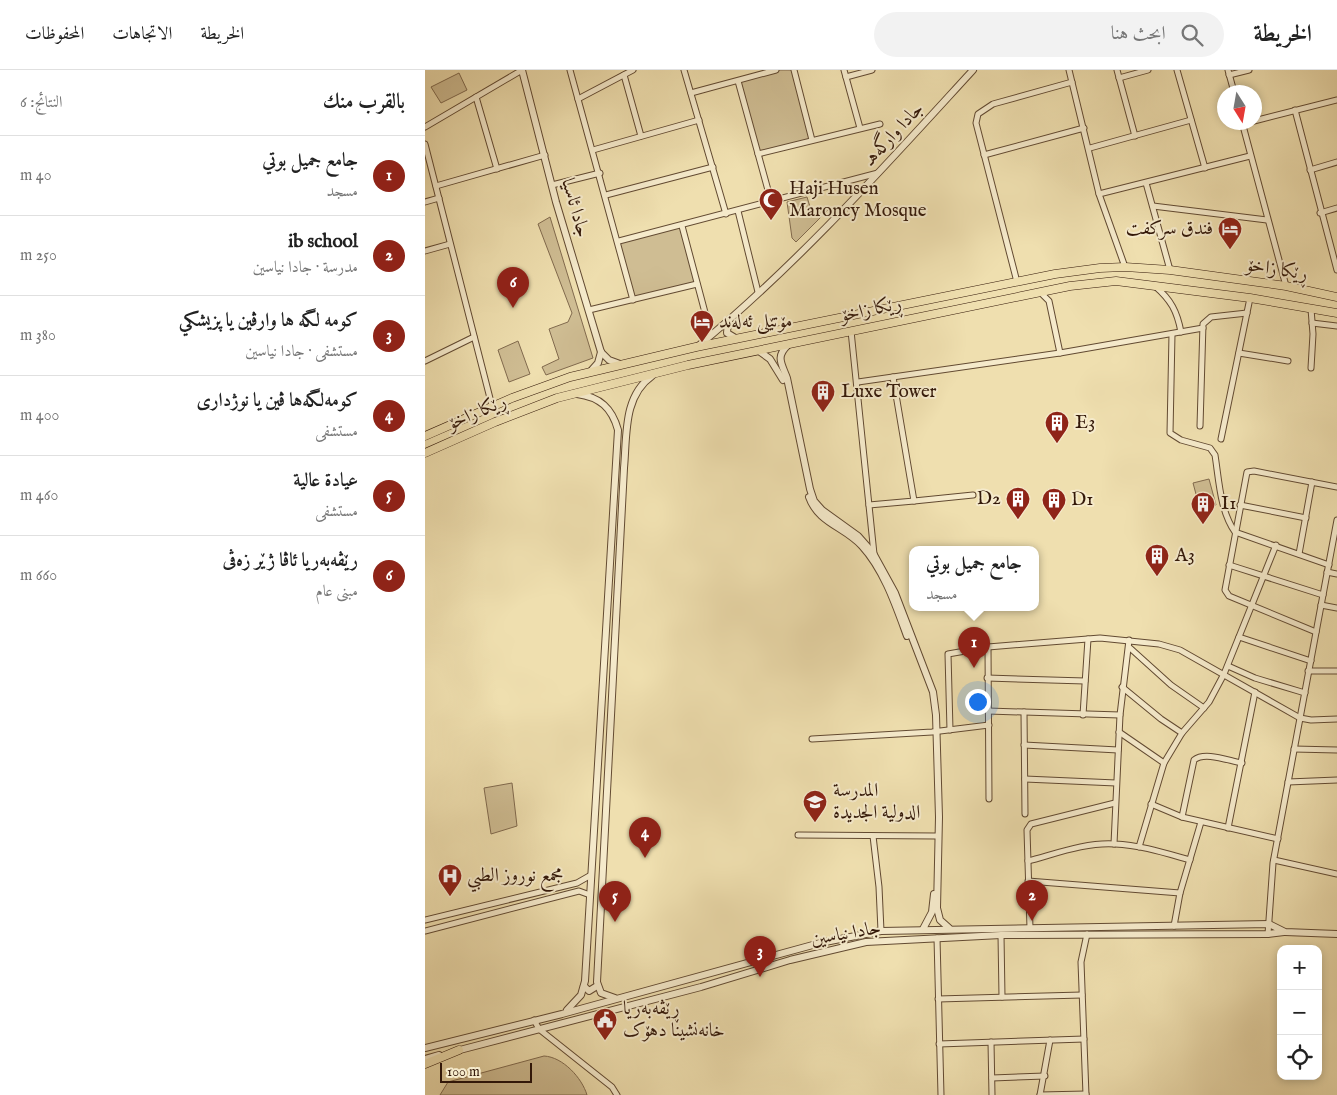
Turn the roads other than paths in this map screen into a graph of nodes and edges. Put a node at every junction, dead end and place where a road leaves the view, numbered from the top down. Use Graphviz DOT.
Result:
graph roads {
  1 [pos="522,70"];
  2 [pos="570,70"];
  3 [pos="633,70"];
  4 [pos="685,70"];
  5 [pos="776,70"];
  6 [pos="794,70"];
  7 [pos="844,70"];
  8 [pos="872,70"];
  9 [pos="972,70"];
  10 [pos="1069,70"];
  11 [pos="1117,70"];
  12 [pos="1148,70"];
  13 [pos="1177,70"];
  14 [pos="1249,70"];
  15 [pos="1229,73"];
  16 [pos="624,75"];
  17 [pos="846,77"];
  18 [pos="1119,78"];
  19 [pos="738,81"];
  20 [pos="1072,82"];
  21 [pos="691,93"];
  22 [pos="476,97"];
  23 [pos="578,99"];
  24 [pos="1337,100"];
  25 [pos="1295,110"];
  26 [pos="1262,119"];
  27 [pos="699,120"];
  28 [pos="1191,120"];
  29 [pos="880,124"];
  30 [pos="425,127"];
  31 [pos="860,128"];
  32 [pos="1084,128"];
  33 [pos="1244,130"];
  34 [pos="641,136"];
  35 [pos="1135,136"];
  36 [pos="813,140"];
  37 [pos="425,147"];
  38 [pos="1090,148"];
  39 [pos="593,150"];
  40 [pos="758,154"];
  41 [pos="545,155"];
  42 [pos="984,155"];
  43 [pos="1251,156"];
  44 [pos="1337,162"];
  45 [pos="713,167"];
  46 [pos="1205,168"];
  47 [pos="497,169"];
  48 [pos="1310,170"];
  49 [pos="878,172"];
  50 [pos="599,173"];
  51 [pos="1146,182"];
  52 [pos="552,185"];
  53 [pos="436,186"];
  54 [pos="1099,194"];
  55 [pos="606,195"];
  56 [pos="439,198"];
  57 [pos="771,201"];
  58 [pos="425,202"];
  59 [pos="1153,206"];
  60 [pos="1337,208"];
  61 [pos="738,211"];
  62 [pos="1321,212"];
  63 [pos="726,214"];
  64 [pos="1267,220"];
  65 [pos="682,226"];
  66 [pos="619,241"];
  67 [pos="450,244"];
  68 [pos="425,251"];
  69 [pos="1125,266"];
  70 [pos="1170,270"];
  71 [pos="1337,270"];
  72 [pos="1017,283"];
  73 [pos="697,284"];
  74 [pos="1154,286"];
  75 [pos="1286,286"];
  76 [pos="1055,289"];
  77 [pos="758,292"];
  78 [pos="1040,292"];
  79 [pos="1337,297"];
  80 [pos="1250,298"];
  81 [pos="633,300"];
  82 [pos="1049,301"];
  83 [pos="910,305"];
  84 [pos="888,309"];
  85 [pos="1311,309"];
  86 [pos="589,310"];
  87 [pos="1247,313"];
  88 [pos="1337,313"];
  89 [pos="913,318"];
  90 [pos="728,321"];
  91 [pos="891,323"];
  92 [pos="1312,323"];
  93 [pos="1337,326"];
  94 [pos="1203,328"];
  95 [pos="851,331"];
  96 [pos="1181,332"];
  97 [pos="1172,334"];
  98 [pos="711,335"];
  99 [pos="474,338"];
  100 [pos="737,340"];
  101 [pos="788,344"];
  102 [pos="696,347"];
  103 [pos="759,351"];
  104 [pos="601,352"];
  105 [pos="1060,353"];
  106 [pos="1239,353"];
  107 [pos="780,356"];
  108 [pos="770,360"];
  109 [pos="425,361"];
  110 [pos="1288,361"];
  111 [pos="623,365"];
  112 [pos="1311,368"];
  113 [pos="587,373"];
  114 [pos="656,373"];
  115 [pos="893,377"];
  116 [pos="858,382"];
  117 [pos="574,394"];
  118 [pos="492,406"];
  119 [pos="1199,426"];
  120 [pos="425,436"];
  121 [pos="1221,440"];
  122 [pos="425,454"];
  123 [pos="617,465"];
  124 [pos="625,468"];
  125 [pos="1313,482"];
  126 [pos="1337,487"];
  127 [pos="973,495"];
  128 [pos="914,501"];
  129 [pos="869,505"];
  130 [pos="1241,505"];
  131 [pos="1306,518"];
  132 [pos="1337,520"];
  133 [pos="1235,532"];
  134 [pos="1276,545"];
  135 [pos="874,554"];
  136 [pos="1299,554"];
  137 [pos="1229,565"];
  138 [pos="1329,565"];
  139 [pos="1327,572"];
  140 [pos="1263,574"];
  141 [pos="1337,574"];
  142 [pos="609,576"];
  143 [pos="619,579"];
  144 [pos="1323,595"];
  145 [pos="1252,604"];
  146 [pos="1321,605"];
  147 [pos="1337,608"];
  148 [pos="1316,632"];
  149 [pos="1239,637"];
  150 [pos="1088,639"];
  151 [pos="1129,640"];
  152 [pos="988,647"];
  153 [pos="1130,648"];
  154 [pos="1311,661"];
  155 [pos="1228,666"];
  156 [pos="1308,671"];
  157 [pos="1337,671"];
  158 [pos="1224,674"];
  159 [pos="987,678"];
  160 [pos="1085,681"];
  161 [pos="602,682"];
  162 [pos="613,683"];
  163 [pos="1122,687"];
  164 [pos="1255,692"];
  165 [pos="1305,693"];
  166 [pos="1204,708"];
  167 [pos="988,711"];
  168 [pos="1024,712"];
  169 [pos="1083,715"];
  170 [pos="1120,715"];
  171 [pos="1300,718"];
  172 [pos="1337,719"];
  173 [pos="989,725"];
  174 [pos="950,730"];
  175 [pos="934,732"];
  176 [pos="1119,732"];
  177 [pos="1182,733"];
  178 [pos="599,736"];
  179 [pos="610,737"];
  180 [pos="812,739"];
  181 [pos="1024,745"];
  182 [pos="1294,749"];
  183 [pos="1119,750"];
  184 [pos="1337,750"];
  185 [pos="1164,763"];
  186 [pos="1242,763"];
  187 [pos="1025,779"];
  188 [pos="1337,780"];
  189 [pos="1289,782"];
  190 [pos="1116,783"];
  191 [pos="989,799"];
  192 [pos="1115,803"];
  193 [pos="1151,804"];
  194 [pos="1025,814"];
  195 [pos="1182,817"];
  196 [pos="1201,822"];
  197 [pos="1228,828"];
  198 [pos="798,835"];
  199 [pos="873,836"];
  200 [pos="936,836"];
  201 [pos="1278,839"];
  202 [pos="593,842"];
  203 [pos="603,843"];
  204 [pos="1114,844"];
  205 [pos="1139,847"];
  206 [pos="1189,860"];
  207 [pos="1274,860"];
  208 [pos="1028,861"];
  209 [pos="1337,874"];
  210 [pos="591,875"];
  211 [pos="1028,881"];
  212 [pos="577,883"];
  213 [pos="579,891"];
  214 [pos="1180,893"];
  215 [pos="590,895"];
  216 [pos="931,917"];
  217 [pos="939,917"];
  218 [pos="425,920"];
  219 [pos="1269,924"];
  220 [pos="1174,926"];
  221 [pos="949,928"];
  222 [pos="1030,928"];
  223 [pos="923,929"];
  224 [pos="425,931"];
  225 [pos="881,931"];
  226 [pos="1011,931"];
  227 [pos="1285,932"];
  228 [pos="1087,934"];
  229 [pos="1268,934"];
  230 [pos="1337,934"];
  231 [pos="1001,935"];
  232 [pos="937,938"];
  233 [pos="584,986"];
  234 [pos="597,986"];
  235 [pos="1082,995"];
  236 [pos="1002,997"];
  237 [pos="616,998"];
  238 [pos="938,999"];
  239 [pos="562,1014"];
  240 [pos="534,1020"];
  241 [pos="539,1029"];
  242 [pos="1084,1039"];
  243 [pos="1050,1040"];
  244 [pos="991,1042"];
  245 [pos="939,1044"];
  246 [pos="425,1048"];
  247 [pos="459,1050"];
  248 [pos="425,1059"];
  249 [pos="425,1064"];
  250 [pos="1045,1076"];
  251 [pos="992,1078"];
  252 [pos="617,1095"];
  253 [pos="941,1095"];
  254 [pos="992,1095"];
  255 [pos="1040,1095"];
  256 [pos="1086,1095"];
  1 -- 22 [label="street"];
  1 -- 41 [label="street, جادا ئاسيا"];
  2 -- 23 [label="street"];
  3 -- 16 [label="street"];
  4 -- 21 [label="street"];
  5 -- 19 [label="street"];
  6 -- 36 [label="street"];
  7 -- 17 [label="street"];
  8 -- 17 [label="street"];
  9 -- 49 [label="street, جادا وارگه‌هـ"];
  10 -- 20 [label="street"];
  11 -- 18 [label="street"];
  12 -- 18 [label="street"];
  13 -- 28 [label="street"];
  14 -- 15 [label="street"];
  16 -- 23 [label="street"];
  16 -- 34 [label="street"];
  17 -- 31 [label="street"];
  18 -- 35 [label="street"];
  19 -- 21 [label="street"];
  19 -- 40 [label="street"];
  20 -- 32 [label="street"];
  20 -- 42 [label="street"];
  21 -- 27 [label="street"];
  22 -- 30 [label="street"];
  22 -- 47 [label="street"];
  23 -- 39 [label="street"];
  24 -- 25 [label="street"];
  25 -- 26 [label="street"];
  25 -- 48 [label="street"];
  27 -- 34 [label="street"];
  27 -- 45 [label="street"];
  28 -- 35 [label="street"];
  28 -- 46 [label="street"];
  29 -- 31 [label="street"];
  31 -- 36 [label="street"];
  32 -- 38 [label="street"];
  32 -- 42 [label="street"];
  33 -- 43 [label="street"];
  34 -- 39 [label="street"];
  35 -- 38 [label="street"];
  36 -- 40 [label="street"];
  37 -- 53 [label="street"];
  38 -- 54 [label="street"];
  39 -- 50 [label="street"];
  40 -- 57 [label="street"];
  41 -- 47 [label="street"];
  41 -- 52 [label="street, جادا ئاسيا"];
  42 -- 72 [label="street"];
  43 -- 46 [label="street"];
  43 -- 64 [label="street"];
  44 -- 48 [label="street"];
  45 -- 55 [label="street"];
  45 -- 63 [label="street"];
  46 -- 51 [label="street"];
  47 -- 53 [label="street"];
  48 -- 62 [label="street"];
  49 -- 57 [label="street"];
  49 -- 77 [label="street, جادا وارگه‌هـ"];
  50 -- 52 [label="street"];
  50 -- 55 [label="street"];
  51 -- 54 [label="street"];
  51 -- 59 [label="street"];
  52 -- 86 [label="street, جادا ئاسيا"];
  53 -- 56 [label="street"];
  54 -- 69 [label="street"];
  55 -- 66 [label="street"];
  56 -- 58 [label="street"];
  56 -- 67 [label="street"];
  57 -- 61 [label="street"];
  59 -- 64 [label="street"];
  59 -- 70 [label="street"];
  60 -- 62 [label="street"];
  61 -- 63 [label="street"];
  61 -- 77 [label="street"];
  62 -- 71 [label="street"];
  63 -- 65 [label="street"];
  64 -- 75 [label="street"];
  65 -- 66 [label="street"];
  65 -- 73 [label="street"];
  66 -- 81 [label="street"];
  67 -- 68 [label="street"];
  67 -- 99 [label="street"];
  69 -- 70 [label="main road, ڕێکا زاخۆ"];
  69 -- 72 [label="main road, ڕێکا زاخۆ"];
  70 -- 75 [label="main road, ڕێکا زاخۆ"];
  72 -- 83 [label="main road, ڕێکا زاخۆ"];
  73 -- 81 [label="street"];
  73 -- 98 [label="street"];
  74 -- 76 [label="main road, ڕێکا زاخۆ"];
  74 -- 80 [label="main road, ڕێکا زاخۆ"];
  74 -- 96 [label="street"];
  75 -- 79 [label="main road, ڕێکا زاخۆ"];
  76 -- 78 [label="main road, ڕێکا زاخۆ"];
  76 -- 82 [label="street"];
  77 -- 90 [label="street, جادا وارگه‌هـ"];
  78 -- 82 [label="street"];
  78 -- 89 [label="main road, ڕێکا زاخۆ"];
  80 -- 85 [label="main road, ڕێکا زاخۆ"];
  80 -- 87 [label="street"];
  81 -- 86 [label="street"];
  82 -- 105 [label="street"];
  83 -- 84 [label="main road, ڕێکا زاخۆ"];
  83 -- 89 [label="main road"];
  84 -- 91 [label="main road"];
  84 -- 100 [label="main road, ڕێکا زاخۆ"];
  85 -- 88 [label="main road, ڕێکا زاخۆ"];
  85 -- 92 [label="street"];
  86 -- 104 [label="street, جادا ئاسيا"];
  87 -- 94 [label="street"];
  87 -- 106 [label="street"];
  89 -- 91 [label="main road, ڕێکا زاخۆ"];
  90 -- 98 [label="street, جادا وارگه‌هـ"];
  90 -- 100 [label="street"];
  91 -- 95 [label="main road, ڕێکا زاخۆ"];
  92 -- 93 [label="street"];
  92 -- 112 [label="street"];
  94 -- 96 [label="street"];
  94 -- 119 [label="street"];
  95 -- 101 [label="main road, ڕێکا زاخۆ"];
  95 -- 116 [label="street"];
  96 -- 97 [label="street"];
  97 -- 105 [label="street"];
  97 -- 133 [label="street"];
  98 -- 102 [label="street, جادا وارگه‌هـ"];
  99 -- 109 [label="street"];
  99 -- 118 [label="street"];
  100 -- 102 [label="main road, ڕێکا زاخۆ"];
  101 -- 103 [label="main road, ڕێکا زاخۆ"];
  101 -- 107 [label="street"];
  102 -- 111 [label="main road, ڕێکا زاخۆ"];
  103 -- 108 [label="street"];
  103 -- 114 [label="main road, ڕێکا زاخۆ"];
  104 -- 111 [label="street"];
  104 -- 113 [label="street"];
  105 -- 115 [label="street"];
  106 -- 110 [label="street"];
  106 -- 121 [label="street"];
  107 -- 108 [label="street"];
  107 -- 135 [label="street"];
  108 -- 175 [label="street"];
  111 -- 113 [label="main road, ڕێکا زاخۆ"];
  113 -- 118 [label="main road, ڕێکا زاخۆ"];
  114 -- 117 [label="main road, ڕێکا زاخۆ"];
  114 -- 124 [label="street"];
  115 -- 116 [label="street"];
  115 -- 128 [label="street"];
  116 -- 129 [label="street"];
  117 -- 122 [label="main road, ڕێکا زاخۆ"];
  117 -- 123 [label="street"];
  118 -- 120 [label="main road, ڕێکا زاخۆ"];
  123 -- 124 [label="street"];
  123 -- 142 [label="street"];
  124 -- 143 [label="street"];
  125 -- 126 [label="street"];
  125 -- 130 [label="street"];
  125 -- 131 [label="street"];
  127 -- 128 [label="street"];
  128 -- 129 [label="street"];
  129 -- 135 [label="street"];
  130 -- 131 [label="street"];
  130 -- 133 [label="street"];
  131 -- 136 [label="street"];
  132 -- 138 [label="street"];
  133 -- 134 [label="street"];
  133 -- 137 [label="street"];
  134 -- 136 [label="street"];
  134 -- 140 [label="street"];
  135 -- 175 [label="street"];
  136 -- 138 [label="street"];
  137 -- 140 [label="street"];
  137 -- 145 [label="street"];
  138 -- 139 [label="street"];
  139 -- 141 [label="street"];
  139 -- 144 [label="street"];
  140 -- 144 [label="street"];
  140 -- 145 [label="street"];
  142 -- 143 [label="street"];
  142 -- 161 [label="street"];
  143 -- 162 [label="street"];
  144 -- 146 [label="street"];
  145 -- 148 [label="street"];
  145 -- 149 [label="street"];
  146 -- 147 [label="street"];
  146 -- 148 [label="street"];
  148 -- 154 [label="street"];
  149 -- 154 [label="street"];
  149 -- 155 [label="street"];
  150 -- 151 [label="street"];
  150 -- 152 [label="street"];
  150 -- 160 [label="street"];
  151 -- 153 [label="street"];
  151 -- 158 [label="street"];
  152 -- 159 [label="street"];
  152 -- 174 [label="street"];
  153 -- 163 [label="street"];
  153 -- 166 [label="street"];
  154 -- 156 [label="street"];
  155 -- 158 [label="street"];
  155 -- 165 [label="street"];
  156 -- 157 [label="street"];
  156 -- 165 [label="street"];
  158 -- 164 [label="street"];
  158 -- 166 [label="street"];
  159 -- 160 [label="street"];
  159 -- 167 [label="street"];
  160 -- 169 [label="street"];
  161 -- 162 [label="street"];
  161 -- 178 [label="street"];
  162 -- 179 [label="street"];
  163 -- 170 [label="street"];
  163 -- 177 [label="street"];
  164 -- 171 [label="street"];
  164 -- 186 [label="street"];
  165 -- 171 [label="street"];
  166 -- 177 [label="street"];
  167 -- 168 [label="street"];
  167 -- 173 [label="street"];
  168 -- 169 [label="street"];
  168 -- 181 [label="street"];
  169 -- 170 [label="street"];
  170 -- 176 [label="street"];
  171 -- 172 [label="street"];
  171 -- 182 [label="street"];
  173 -- 174 [label="street"];
  173 -- 191 [label="street"];
  174 -- 175 [label="street"];
  175 -- 180 [label="street"];
  175 -- 200 [label="street"];
  175 -- 217 [label="street"];
  176 -- 183 [label="street"];
  176 -- 185 [label="street"];
  177 -- 185 [label="street"];
  178 -- 179 [label="street"];
  178 -- 202 [label="street"];
  179 -- 203 [label="street"];
  181 -- 183 [label="street"];
  181 -- 187 [label="street"];
  182 -- 184 [label="street"];
  182 -- 189 [label="street"];
  183 -- 190 [label="street"];
  185 -- 193 [label="street"];
  186 -- 195 [label="street"];
  186 -- 197 [label="street"];
  187 -- 190 [label="street"];
  187 -- 194 [label="street"];
  188 -- 189 [label="street"];
  189 -- 201 [label="street"];
  190 -- 192 [label="street"];
  192 -- 204 [label="street"];
  192 -- 208 [label="street"];
  193 -- 195 [label="street"];
  193 -- 205 [label="street"];
  195 -- 196 [label="street"];
  196 -- 197 [label="street"];
  196 -- 206 [label="street"];
  197 -- 201 [label="street"];
  198 -- 199 [label="street"];
  199 -- 200 [label="street"];
  199 -- 225 [label="street"];
  200 -- 216 [label="street"];
  201 -- 207 [label="street"];
  202 -- 203 [label="street"];
  202 -- 210 [label="street"];
  203 -- 234 [label="street"];
  204 -- 205 [label="street"];
  204 -- 208 [label="street"];
  205 -- 206 [label="street"];
  206 -- 214 [label="street"];
  207 -- 209 [label="street"];
  207 -- 219 [label="street"];
  208 -- 211 [label="street"];
  210 -- 212 [label="street"];
  210 -- 215 [label="street"];
  211 -- 214 [label="street"];
  211 -- 222 [label="street"];
  212 -- 213 [label="street"];
  212 -- 218 [label="street"];
  213 -- 215 [label="street"];
  213 -- 224 [label="street"];
  214 -- 220 [label="street"];
  215 -- 233 [label="street"];
  216 -- 217 [label="street"];
  216 -- 223 [label="street"];
  217 -- 221 [label="street"];
  219 -- 220 [label="street, جادا نیاسین"];
  219 -- 227 [label="street"];
  219 -- 229 [label="street"];
  220 -- 222 [label="street, جادا نیاسین"];
  221 -- 223 [label="street, جادا نیاسین"];
  221 -- 226 [label="street, جادا نیاسین"];
  222 -- 226 [label="street, جادا نیاسین"];
  223 -- 225 [label="street, جادا نیاسین"];
  225 -- 237 [label="street, جادا نیاسین"];
  226 -- 228 [label="street, جادا نیاسین"];
  226 -- 231 [label="street, جادا نیاسین"];
  227 -- 229 [label="street, جادا نیاسین"];
  227 -- 230 [label="street, جادا نیاسین"];
  228 -- 229 [label="street, جادا نیاسین"];
  228 -- 235 [label="street"];
  231 -- 232 [label="street, جادا نیاسین"];
  231 -- 236 [label="street"];
  232 -- 238 [label="street"];
  232 -- 241 [label="street, جادا نیاسین"];
  233 -- 234 [label="street"];
  233 -- 239 [label="street"];
  234 -- 237 [label="street"];
  235 -- 236 [label="street"];
  235 -- 242 [label="street"];
  236 -- 238 [label="street"];
  237 -- 239 [label="street, جادا نیاسین"];
  238 -- 245 [label="street"];
  239 -- 240 [label="street, جادا نیاسین"];
  240 -- 241 [label="street"];
  240 -- 246 [label="street, جادا نیاسین"];
  241 -- 247 [label="street, جادا نیاسین"];
  241 -- 252 [label="street"];
  242 -- 243 [label="street"];
  242 -- 256 [label="street"];
  243 -- 244 [label="street"];
  243 -- 250 [label="street"];
  244 -- 245 [label="street"];
  244 -- 251 [label="street"];
  245 -- 253 [label="street"];
  247 -- 248 [label="street, جادا نیاسین"];
  247 -- 249 [label="main road"];
  250 -- 251 [label="street"];
  250 -- 255 [label="street"];
  251 -- 254 [label="street"];
  255 -- 256 [label="street"];
}
